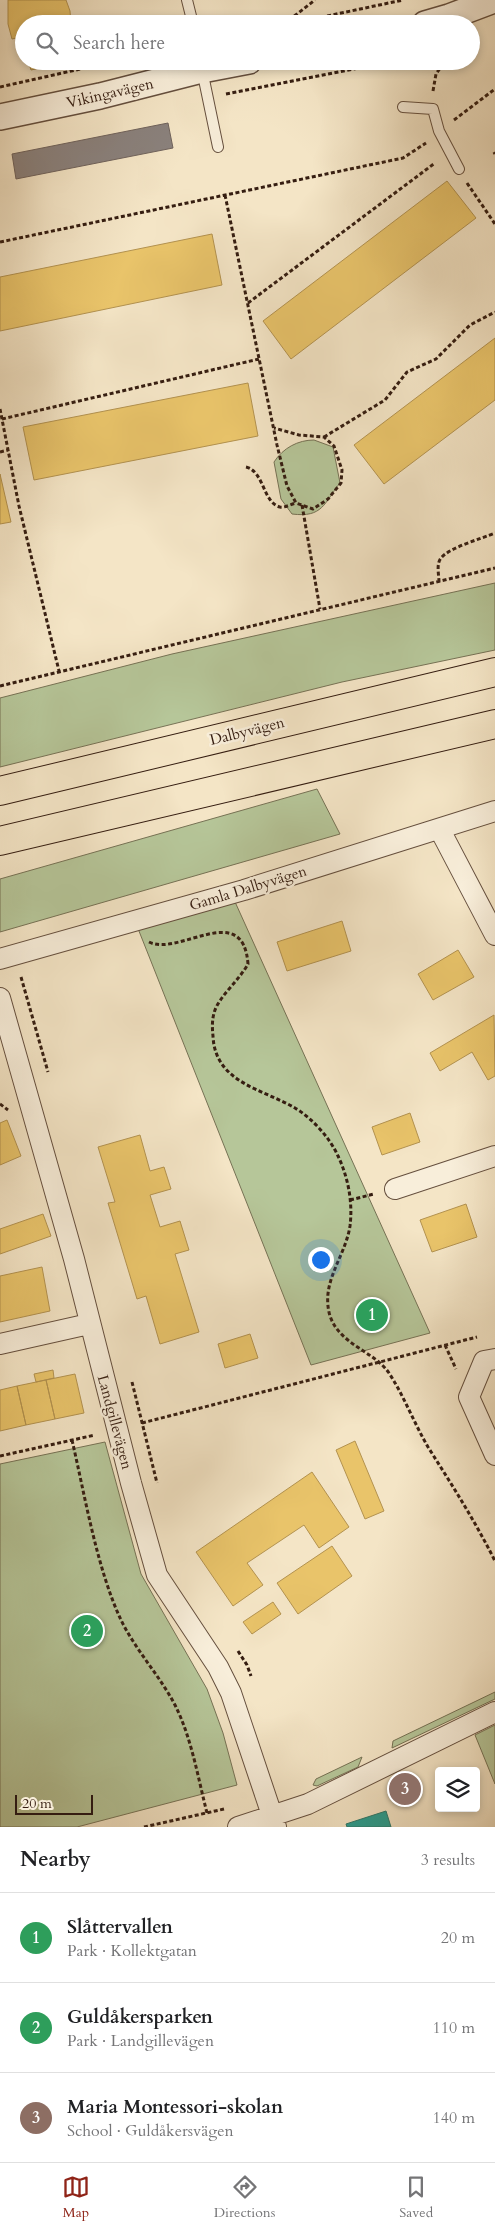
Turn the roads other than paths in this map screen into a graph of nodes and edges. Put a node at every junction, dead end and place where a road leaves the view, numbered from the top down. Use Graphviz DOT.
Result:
graph roads {
  1 [pos="187,0"];
  2 [pos="494,0"];
  3 [pos="190,15"];
  4 [pos="454,15"];
  5 [pos="188,70"];
  6 [pos="202,70"];
  7 [pos="403,107"];
  8 [pos="0,117"];
  9 [pos="218,147"];
  10 [pos="459,169"];
  11 [pos="495,672"];
  12 [pos="495,724"];
  13 [pos="0,791"];
  14 [pos="495,811"];
  15 [pos="440,830"];
  16 [pos="0,841"];
  17 [pos="495,935"];
  18 [pos="8,957"];
  19 [pos="0,998"];
  20 [pos="495,1156"];
  21 [pos="395,1189"];
  22 [pos="89,1324"];
  23 [pos="0,1344"];
  24 [pos="495,1359"];
  25 [pos="495,1455"];
  26 [pos="495,1712"];
  27 [pos="275,1822"];
  28 [pos="238,1827"];
  1 -- 3 [label="lane"];
  2 -- 4 [label="street"];
  5 -- 8 [label="street, Vikingavägen"];
  6 -- 9 [label="lane"];
  7 -- 10 [label="lane"];
  11 -- 13 [label="main road, Dalbyvägen"];
  12 -- 16 [label="main road"];
  14 -- 15 [label="street, Gamla Dalbyvägen"];
  15 -- 17 [label="street"];
  15 -- 18 [label="street, Gamla Dalbyvägen"];
  19 -- 22 [label="street, Landgillevägen"];
  20 -- 21 [label="street"];
  22 -- 23 [label="street"];
  22 -- 27 [label="street, Landgillevägen"];
  24 -- 25 [label="street"];
  26 -- 27 [label="street"];
  27 -- 28 [label="street"];
}
